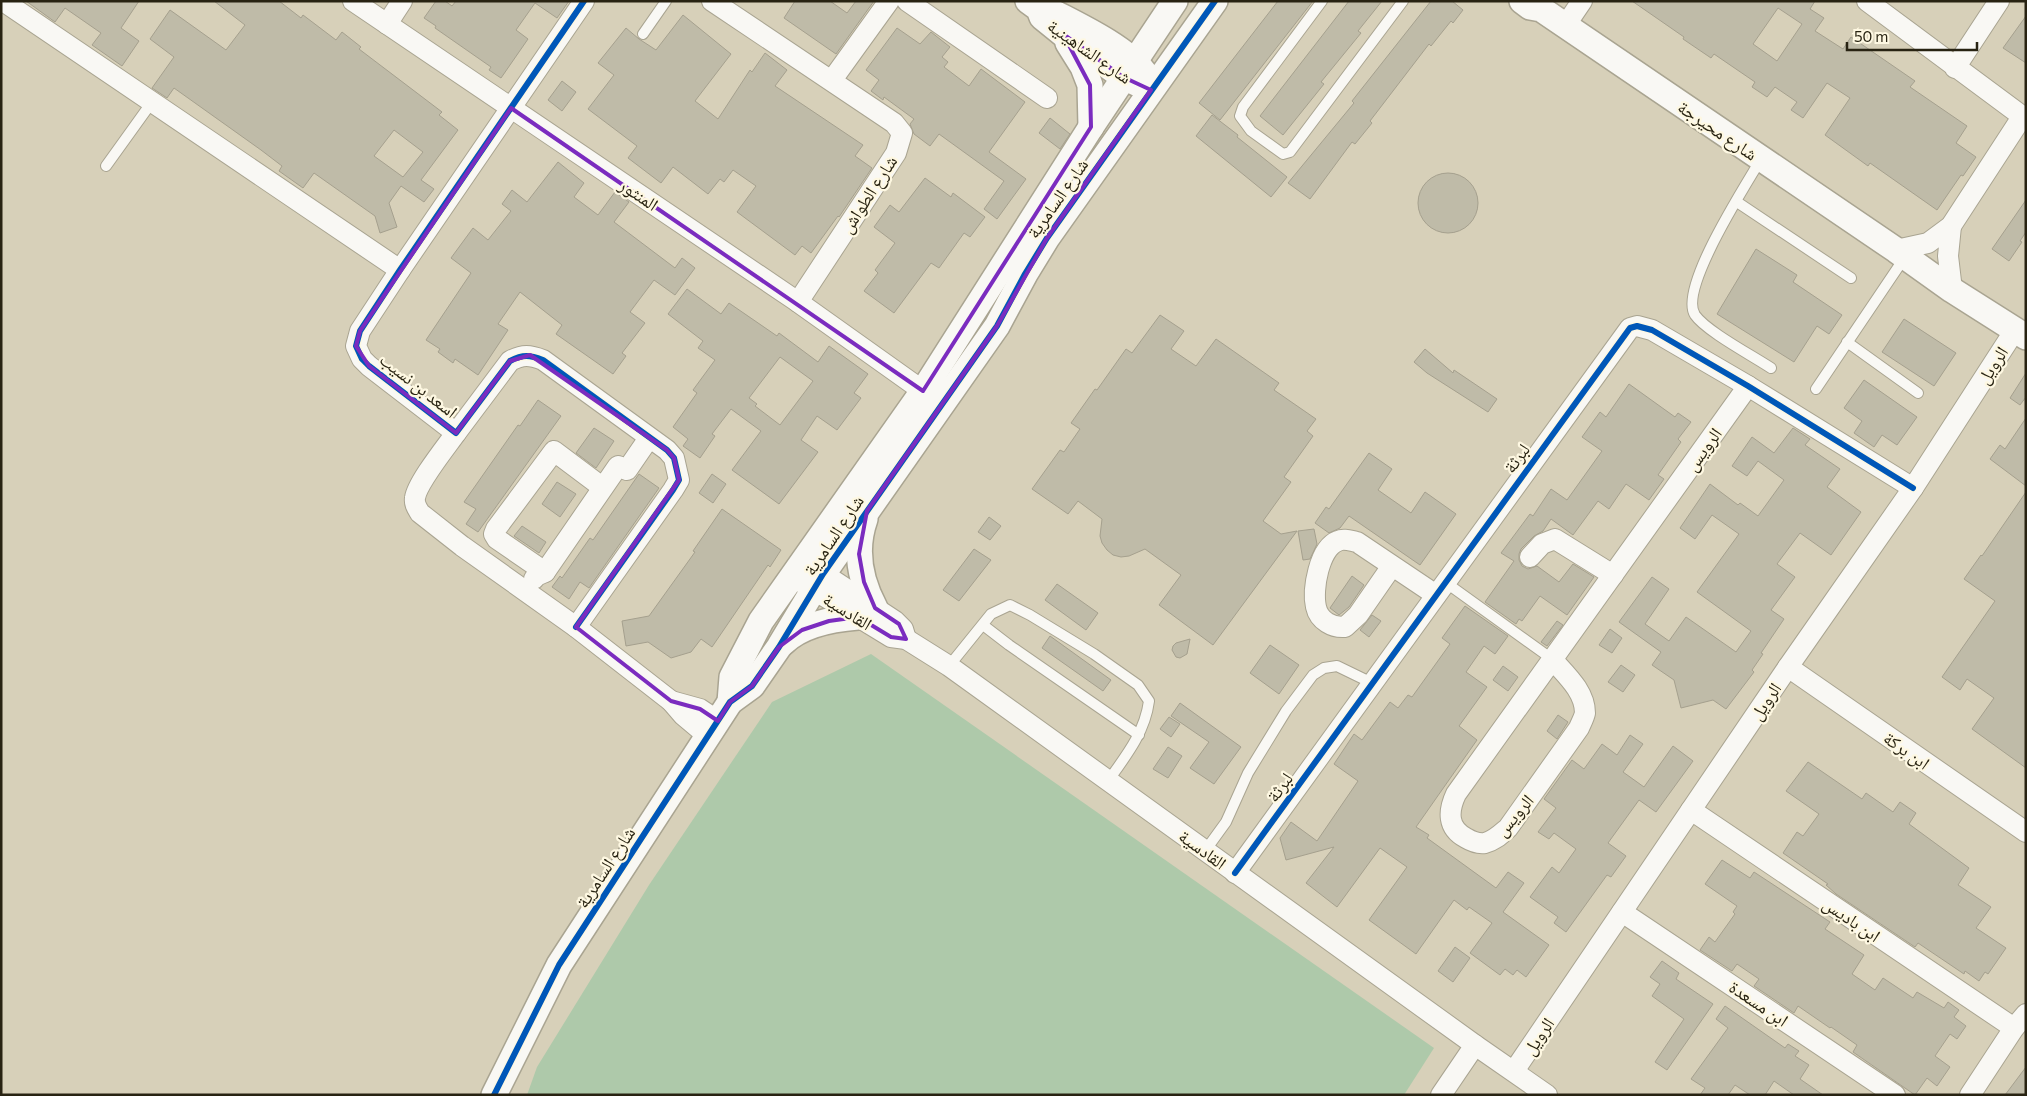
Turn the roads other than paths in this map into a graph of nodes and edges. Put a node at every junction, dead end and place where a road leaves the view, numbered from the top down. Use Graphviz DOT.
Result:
graph roads {
  1 [pos="3,1"];
  2 [pos="353,1"];
  3 [pos="402,1"];
  4 [pos="584,1"];
  5 [pos="666,1"];
  6 [pos="712,1"];
  7 [pos="889,1"];
  8 [pos="907,1"];
  9 [pos="1215,1"];
  10 [pos="1322,1"];
  11 [pos="1403,1"];
  12 [pos="1582,1"];
  13 [pos="1867,1"];
  14 [pos="1999,1"];
  15 [pos="1533,4"];
  16 [pos="1033,5"];
  17 [pos="1172,7"];
  18 [pos="387,24"];
  19 [pos="1565,26"];
  20 [pos="1092,32"];
  21 [pos="643,34"];
  22 [pos="1063,34"];
  23 [pos="1955,68"];
  24 [pos="1128,69"];
  25 [pos="832,80"];
  26 [pos="1151,90"];
  27 [pos="1047,98"];
  28 [pos="152,102"];
  29 [pos="511,108"];
  30 [pos="2024,118"];
  31 [pos="1090,127"];
  32 [pos="1761,160"];
  33 [pos="106,166"];
  34 [pos="1737,202"];
  35 [pos="1951,226"];
  36 [pos="1900,253"];
  37 [pos="400,270"];
  38 [pos="1851,278"];
  39 [pos="1952,290"];
  40 [pos="798,302"];
  41 [pos="2021,333"];
  42 [pos="1847,342"];
  43 [pos="1771,368"];
  44 [pos="1748,386"];
  45 [pos="1816,389"];
  46 [pos="923,391"];
  47 [pos="1918,392"];
  48 [pos="456,433"];
  49 [pos="649,438"];
  50 [pos="602,487"];
  51 [pos="1913,488"];
  52 [pos="867,511"];
  53 [pos="1530,557"];
  54 [pos="1392,566"];
  55 [pos="796,568"];
  56 [pos="545,572"];
  57 [pos="1613,574"];
  58 [pos="819,582"];
  59 [pos="1440,588"];
  60 [pos="525,591"];
  61 [pos="867,613"];
  62 [pos="983,624"];
  63 [pos="576,627"];
  64 [pos="779,647"];
  65 [pos="1552,659"];
  66 [pos="949,666"];
  67 [pos="1788,668"];
  68 [pos="1372,683"];
  69 [pos="719,719"];
  70 [pos="1139,735"];
  71 [pos="1108,781"];
  72 [pos="1691,810"];
  73 [pos="2026,832"];
  74 [pos="1205,851"];
  75 [pos="1235,873"];
  76 [pos="1622,912"];
  77 [pos="2020,1021"];
  78 [pos="1475,1045"];
  79 [pos="1514,1071"];
  80 [pos="494,1095"];
  81 [pos="1441,1095"];
  82 [pos="1547,1095"];
  83 [pos="1895,1095"];
  84 [pos="1970,1095"];
  1 -- 28 [label="street"];
  2 -- 18 [label="street, المنثور"];
  3 -- 18 [label="street"];
  4 -- 29 [label="street, اسعد بن نسيب"];
  5 -- 21 [label="lane"];
  6 -- 25 [label="street, شارع الطواش"];
  7 -- 25 [label="street"];
  8 -- 27 [label="street"];
  9 -- 26 [label="street, شارع السامرية"];
  10 -- 11 [label="lane"];
  12 -- 19 [label="street"];
  13 -- 23 [label="street"];
  14 -- 23 [label="street"];
  15 -- 19 [label="street, شارع محيرجة"];
  16 -- 20 [label="street, شارع الشاهينية"];
  16 -- 22 [label="street, شارع الشاهينية"];
  17 -- 20 [label="street"];
  17 -- 24 [label="street, شارع السامرية"];
  18 -- 29 [label="street, المنثور"];
  19 -- 32 [label="street, شارع محيرجة"];
  20 -- 24 [label="street, شارع الشاهينية"];
  22 -- 24 [label="street, شارع الشاهينية"];
  22 -- 31 [label="street"];
  23 -- 30 [label="street"];
  24 -- 26 [label="street, شارع الشاهينية"];
  24 -- 31 [label="street, شارع السامرية"];
  25 -- 40 [label="street, شارع الطواش"];
  26 -- 52 [label="street, شارع السامرية"];
  28 -- 33 [label="lane"];
  28 -- 37 [label="street"];
  29 -- 37 [label="street, اسعد بن نسيب"];
  29 -- 40 [label="street, المنثور"];
  30 -- 35 [label="street"];
  31 -- 46 [label="street, شارع السامرية"];
  32 -- 34 [label="lane"];
  32 -- 36 [label="street, شارع محيرجة"];
  34 -- 38 [label="lane"];
  34 -- 43 [label="lane"];
  35 -- 36 [label="street"];
  35 -- 39 [label="street"];
  36 -- 39 [label="street, شارع محيرجة"];
  36 -- 42 [label="lane"];
  37 -- 48 [label="street, اسعد بن نسيب"];
  39 -- 41 [label="street, شارع محيرجة"];
  40 -- 46 [label="street, المنثور"];
  41 -- 51 [label="street, الرويل"];
  42 -- 45 [label="lane"];
  42 -- 47 [label="lane"];
  44 -- 51 [label="street, لبرثة"];
  44 -- 57 [label="street, الرويس"];
  44 -- 59 [label="street, لبرثة"];
  46 -- 55 [label="street, شارع السامرية"];
  48 -- 49 [label="street, اسعد بن نسيب"];
  48 -- 60 [label="street"];
  49 -- 50 [label="street"];
  49 -- 63 [label="street, اسعد بن نسيب"];
  50 -- 56 [label="street"];
  50 -- 56 [label="street"];
  51 -- 67 [label="street, الرويل"];
  52 -- 58 [label="street, شارع السامرية"];
  52 -- 61 [label="street"];
  53 -- 57 [label="street"];
  54 -- 54 [label="street"];
  54 -- 59 [label="street"];
  55 -- 58 [label="street, القادسية"];
  55 -- 69 [label="street, شارع السامرية"];
  56 -- 60 [label="street"];
  57 -- 65 [label="street, الرويس"];
  58 -- 61 [label="street, القادسية"];
  58 -- 64 [label="street, شارع السامرية"];
  59 -- 65 [label="lane"];
  59 -- 68 [label="street, لبرثة"];
  60 -- 63 [label="street"];
  61 -- 64 [label="street"];
  61 -- 66 [label="street, القادسية"];
  62 -- 66 [label="lane"];
  62 -- 70 [label="lane"];
  62 -- 70 [label="lane"];
  63 -- 69 [label="street"];
  64 -- 69 [label="street, شارع السامرية"];
  65 -- 65 [label="street, الرويس"];
  66 -- 71 [label="street, القادسية"];
  67 -- 72 [label="street, الرويل"];
  67 -- 73 [label="street, ابن بركة"];
  68 -- 74 [label="lane"];
  68 -- 75 [label="street, لبرثة"];
  69 -- 80 [label="street, شارع السامرية"];
  70 -- 71 [label="lane"];
  71 -- 74 [label="street, القادسية"];
  72 -- 76 [label="street, الرويل"];
  72 -- 77 [label="street, ابن باديس"];
  74 -- 75 [label="street, القادسية"];
  75 -- 78 [label="street, القادسية"];
  76 -- 79 [label="street, الرويل"];
  76 -- 83 [label="street, ابن مسعدة"];
  77 -- 84 [label="street"];
  78 -- 79 [label="street, القادسية"];
  78 -- 81 [label="street"];
  79 -- 82 [label="street, القادسية"];
}
